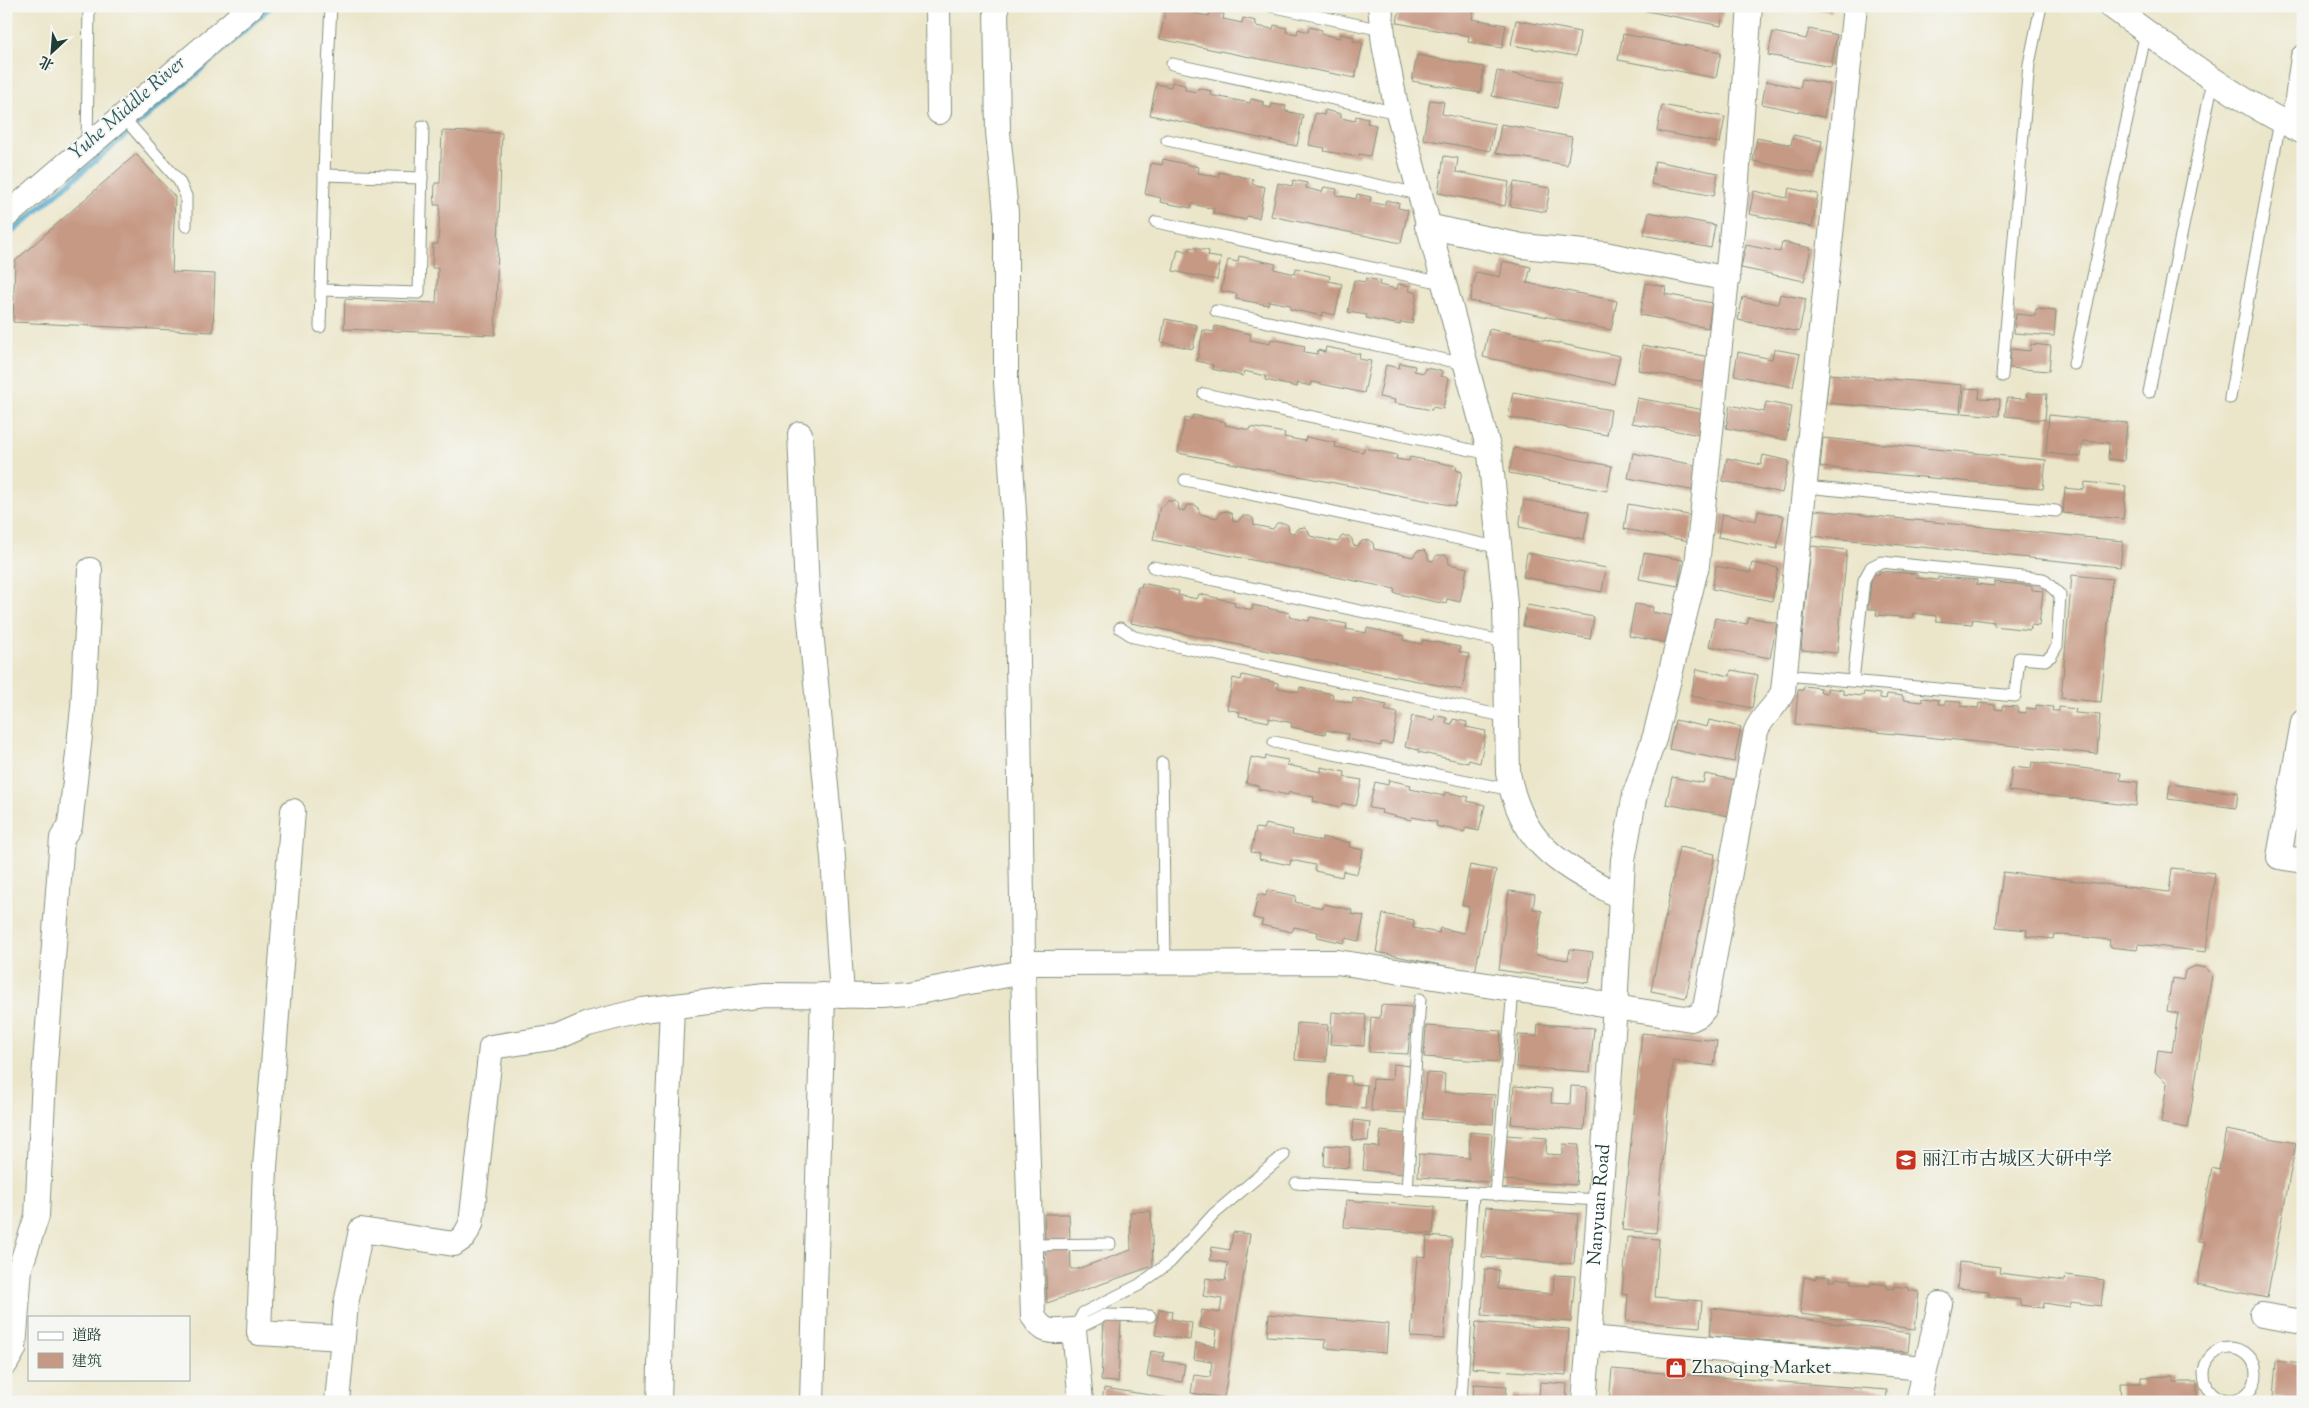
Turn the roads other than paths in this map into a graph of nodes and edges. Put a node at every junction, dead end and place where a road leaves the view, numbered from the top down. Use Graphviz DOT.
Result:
graph roads {
  1 [pos="89,6"];
  2 [pos="252,6"];
  3 [pos="331,6"];
  4 [pos="938,6"];
  5 [pos="996,6"];
  6 [pos="1271,6"];
  7 [pos="1380,6"];
  8 [pos="1750,6"];
  9 [pos="1855,6"];
  10 [pos="2041,6"];
  11 [pos="2111,6"];
  12 [pos="1382,30"];
  13 [pos="2146,32"];
  14 [pos="2303,58"];
  15 [pos="1172,64"];
  16 [pos="2213,80"];
  17 [pos="939,112"];
  18 [pos="1398,113"];
  19 [pos="123,117"];
  20 [pos="423,126"];
  21 [pos="2292,127"];
  22 [pos="1167,140"];
  23 [pos="87,148"];
  24 [pos="324,175"];
  25 [pos="422,178"];
  26 [pos="1419,194"];
  27 [pos="6,216"];
  28 [pos="1156,222"];
  29 [pos="186,226"];
  30 [pos="1427,226"];
  31 [pos="1728,279"];
  32 [pos="1443,283"];
  33 [pos="321,290"];
  34 [pos="1216,311"];
  35 [pos="320,327"];
  36 [pos="1465,364"];
  37 [pos="2074,364"];
  38 [pos="2002,376"];
  39 [pos="2149,392"];
  40 [pos="1204,394"];
  41 [pos="2230,398"];
  42 [pos="800,434"];
  43 [pos="1490,454"];
  44 [pos="1185,480"];
  45 [pos="1805,487"];
  46 [pos="2056,511"];
  47 [pos="1501,548"];
  48 [pos="1153,567"];
  49 [pos="90,570"];
  50 [pos="1120,628"];
  51 [pos="1506,642"];
  52 [pos="1785,675"];
  53 [pos="1853,681"];
  54 [pos="1508,717"];
  55 [pos="2303,722"];
  56 [pos="1274,742"];
  57 [pos="1162,763"];
  58 [pos="1512,790"];
  59 [pos="293,811"];
  60 [pos="2303,861"];
  61 [pos="1620,897"];
  62 [pos="1166,962"];
  63 [pos="1023,968"];
  64 [pos="1513,989"];
  65 [pos="832,996"];
  66 [pos="1420,1000"];
  67 [pos="672,1007"];
  68 [pos="1615,1008"];
  69 [pos="1284,1155"];
  70 [pos="1296,1183"];
  71 [pos="1407,1190"];
  72 [pos="1473,1193"];
  73 [pos="1496,1194"];
  74 [pos="1600,1200"];
  75 [pos="1110,1244"];
  76 [pos="1031,1246"];
  77 [pos="1940,1304"];
  78 [pos="2262,1315"];
  79 [pos="1150,1316"];
  80 [pos="2303,1322"];
  81 [pos="1074,1330"];
  82 [pos="343,1338"];
  83 [pos="1589,1338"];
  84 [pos="6,1363"];
  85 [pos="1924,1368"];
  86 [pos="2231,1401"];
  87 [pos="337,1402"];
  88 [pos="659,1402"];
  89 [pos="812,1402"];
  90 [pos="1081,1402"];
  91 [pos="1461,1402"];
  92 [pos="1584,1402"];
  93 [pos="1918,1402"];
  1 -- 23 [label="lane"];
  2 -- 19 [label="street"];
  3 -- 24 [label="lane"];
  4 -- 17 [label="street"];
  5 -- 63 [label="street"];
  6 -- 12 [label="lane"];
  7 -- 12 [label="street"];
  8 -- 31 [label="street, Nanyuan Road"];
  9 -- 45 [label="street"];
  10 -- 38 [label="lane"];
  11 -- 13 [label="street"];
  12 -- 18 [label="street"];
  13 -- 16 [label="street"];
  13 -- 37 [label="lane"];
  14 -- 21 [label="street"];
  15 -- 18 [label="lane"];
  16 -- 21 [label="street"];
  16 -- 39 [label="lane"];
  18 -- 26 [label="street"];
  19 -- 23 [label="street"];
  19 -- 29 [label="lane"];
  20 -- 25 [label="lane"];
  21 -- 41 [label="lane"];
  22 -- 26 [label="lane"];
  23 -- 27 [label="street"];
  24 -- 25 [label="lane"];
  24 -- 33 [label="lane"];
  25 -- 33 [label="lane"];
  26 -- 30 [label="street"];
  28 -- 32 [label="lane"];
  30 -- 31 [label="street"];
  30 -- 32 [label="street"];
  31 -- 61 [label="street, Nanyuan Road"];
  32 -- 36 [label="street"];
  33 -- 35 [label="lane"];
  34 -- 36 [label="lane"];
  36 -- 43 [label="street"];
  40 -- 43 [label="lane"];
  42 -- 65 [label="street"];
  43 -- 47 [label="street"];
  44 -- 47 [label="lane"];
  45 -- 46 [label="lane"];
  45 -- 52 [label="street"];
  47 -- 51 [label="street"];
  48 -- 51 [label="lane"];
  49 -- 84 [label="street"];
  50 -- 54 [label="lane"];
  51 -- 54 [label="street"];
  52 -- 53 [label="lane"];
  52 -- 68 [label="street"];
  53 -- 53 [label="lane"];
  54 -- 58 [label="street"];
  55 -- 60 [label="street"];
  56 -- 58 [label="lane"];
  57 -- 62 [label="lane"];
  58 -- 61 [label="street"];
  59 -- 82 [label="street"];
  61 -- 68 [label="street, Nanyuan Road"];
  62 -- 63 [label="street"];
  62 -- 64 [label="street"];
  63 -- 65 [label="street"];
  63 -- 76 [label="street"];
  64 -- 68 [label="street"];
  64 -- 73 [label="lane"];
  65 -- 67 [label="street"];
  65 -- 89 [label="street"];
  66 -- 71 [label="lane"];
  67 -- 82 [label="street"];
  67 -- 88 [label="street"];
  68 -- 74 [label="street, Nanyuan Road"];
  69 -- 81 [label="lane"];
  70 -- 71 [label="lane"];
  71 -- 72 [label="lane"];
  72 -- 73 [label="lane"];
  72 -- 91 [label="lane"];
  73 -- 74 [label="lane"];
  74 -- 83 [label="street, Nanyuan Road"];
  75 -- 76 [label="lane"];
  76 -- 81 [label="street"];
  77 -- 85 [label="street"];
  78 -- 80 [label="street"];
  79 -- 81 [label="lane"];
  81 -- 90 [label="street"];
  82 -- 87 [label="street"];
  83 -- 85 [label="street"];
  83 -- 92 [label="street, Nanyuan Road"];
  85 -- 93 [label="street"];
  86 -- 86 [label="lane"];
}
